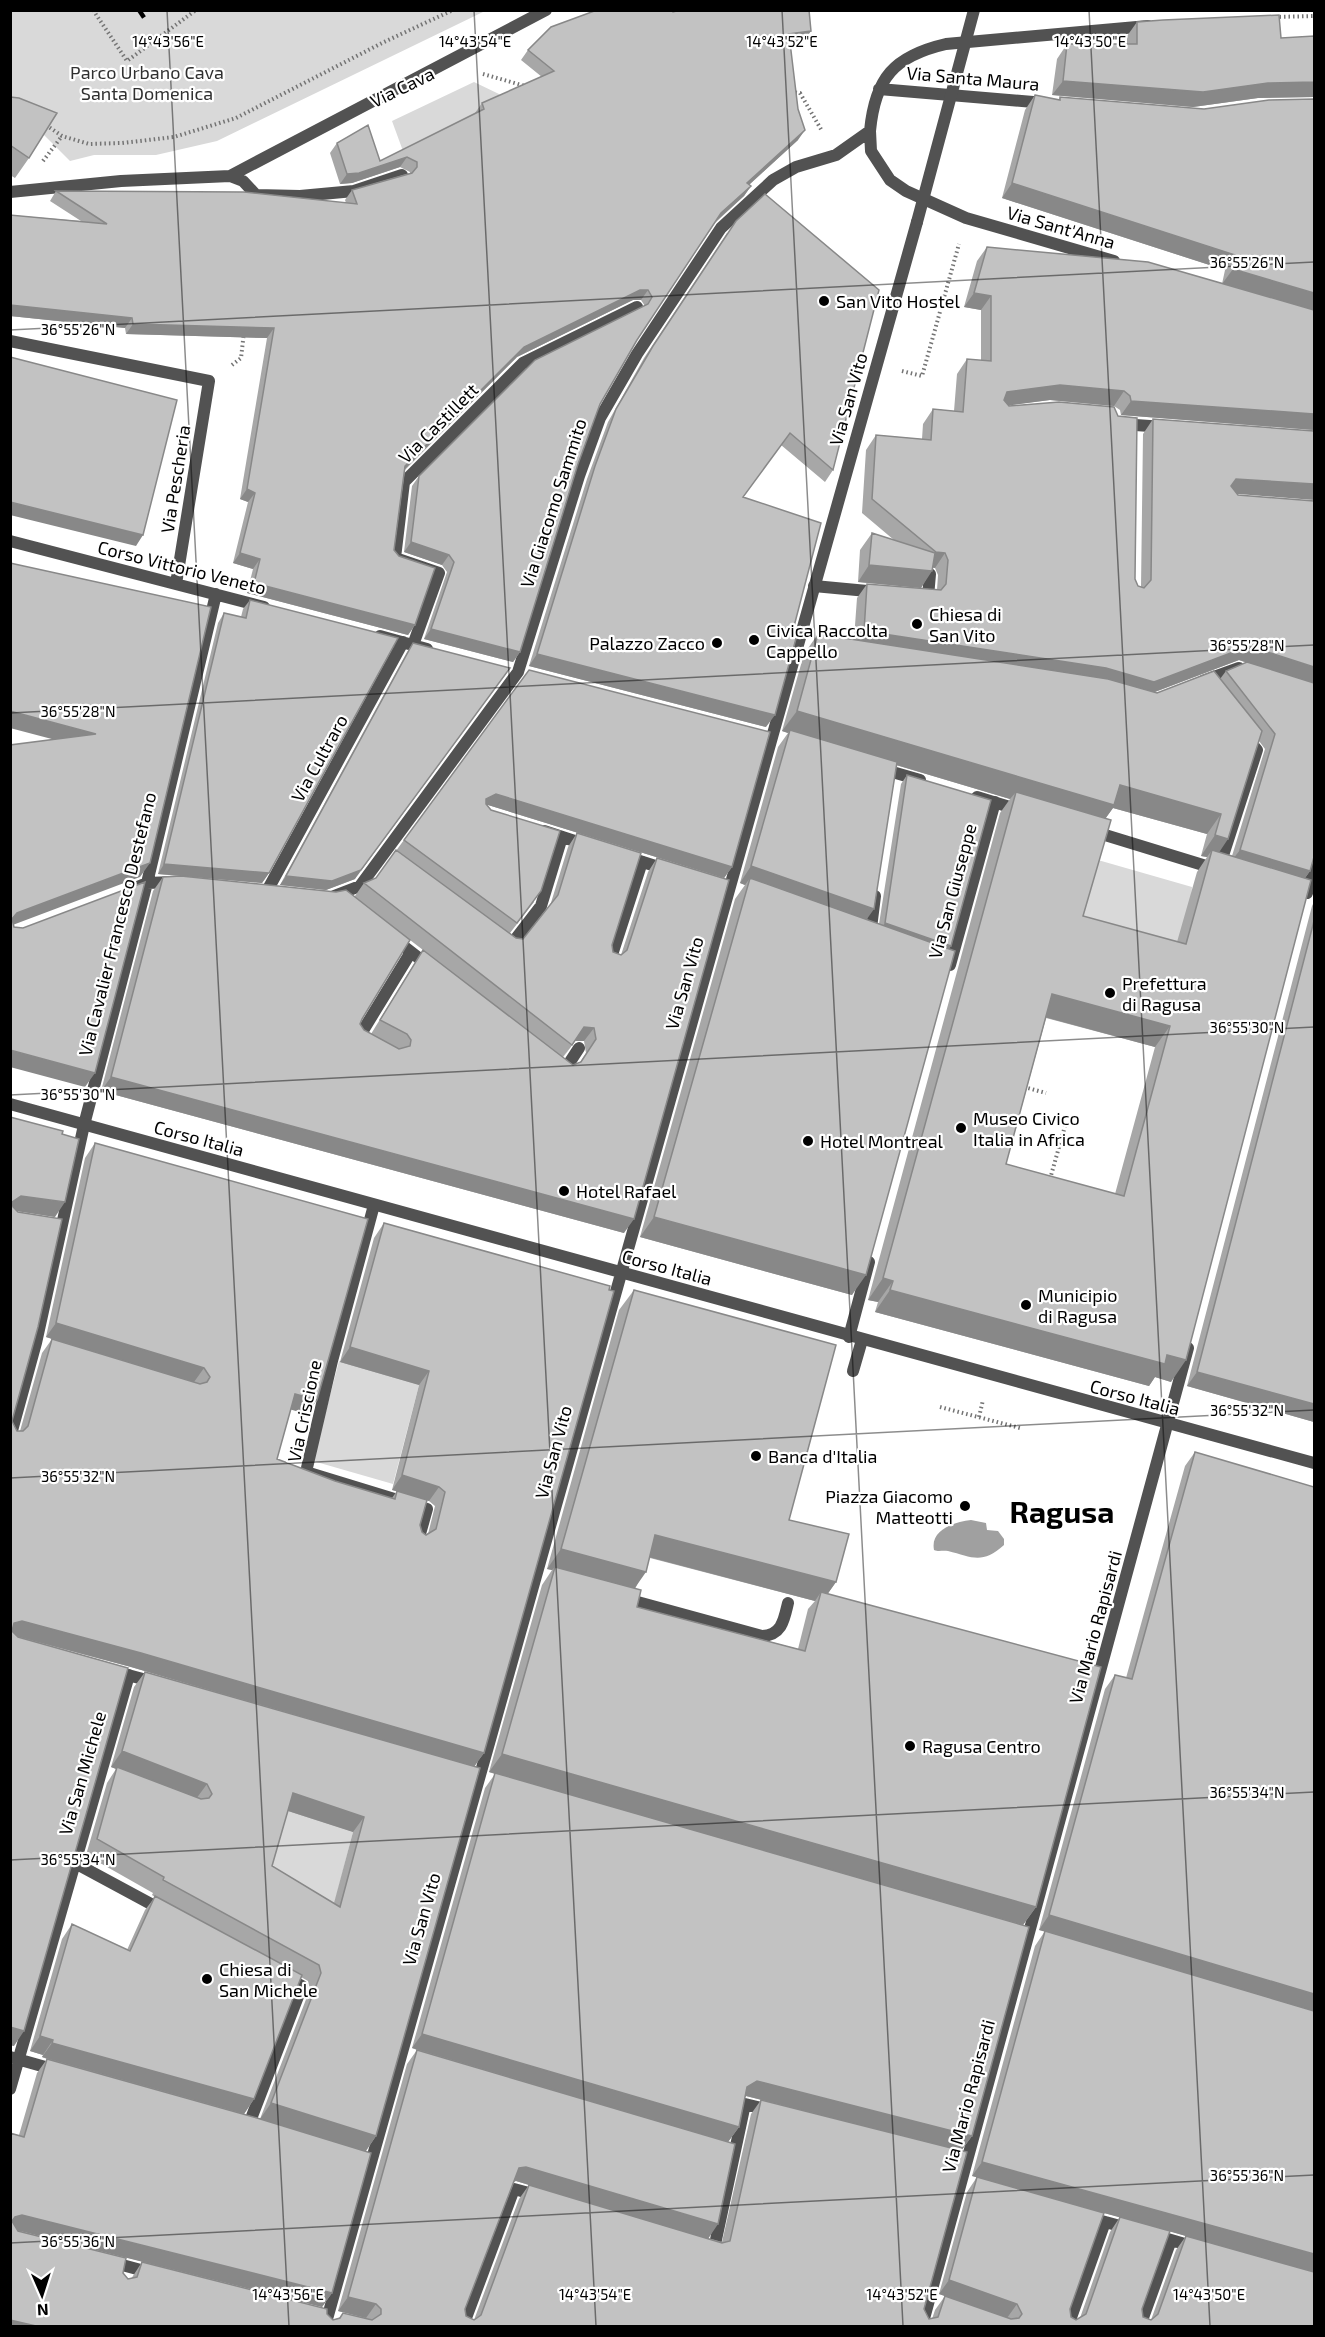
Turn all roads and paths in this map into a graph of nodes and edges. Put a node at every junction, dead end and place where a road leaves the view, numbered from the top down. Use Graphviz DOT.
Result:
graph roads {
  1 [pos="93,10"];
  2 [pos="453,10"];
  3 [pos="546,10"];
  4 [pos="974,10"];
  5 [pos="192,11"];
  6 [pos="1314,16"];
  7 [pos="1264,17"];
  8 [pos="1159,25"];
  9 [pos="482,74"];
  10 [pos="534,88"];
  11 [pos="879,89"];
  12 [pos="780,90"];
  13 [pos="1054,103"];
  14 [pos="36,119"];
  15 [pos="870,131"];
  16 [pos="836,155"];
  17 [pos="402,175"];
  18 [pos="230,176"];
  19 [pos="10,192"];
  20 [pos="966,218"];
  21 [pos="1130,266"];
  22 [pos="637,307"];
  23 [pos="245,323"];
  24 [pos="10,341"];
  25 [pos="876,363"];
  26 [pos="209,381"];
  27 [pos="1113,414"];
  28 [pos="1183,428"];
  29 [pos="10,541"];
  30 [pos="930,574"];
  31 [pos="177,584"];
  32 [pos="814,586"];
  33 [pos="216,594"];
  34 [pos="282,611"];
  35 [pos="370,634"];
  36 [pos="408,644"];
  37 [pos="444,653"];
  38 [pos="1248,671"];
  39 [pos="1201,686"];
  40 [pos="1243,733"];
  41 [pos="872,766"];
  42 [pos="928,783"];
  43 [pos="961,792"];
  44 [pos="995,802"];
  45 [pos="1029,812"];
  46 [pos="530,827"];
  47 [pos="1084,829"];
  48 [pos="562,837"];
  49 [pos="642,862"];
  50 [pos="1314,865"];
  51 [pos="685,875"];
  52 [pos="878,878"];
  53 [pos="147,883"];
  54 [pos="184,883"];
  55 [pos="266,891"];
  56 [pos="116,895"];
  57 [pos="317,897"];
  58 [pos="1305,899"];
  59 [pos="384,930"];
  60 [pos="493,932"];
  61 [pos="869,937"];
  62 [pos="411,952"];
  63 [pos="610,961"];
  64 [pos="946,968"];
  65 [pos="438,973"];
  66 [pos="376,1046"];
  67 [pos="579,1048"];
  68 [pos="555,1064"];
  69 [pos="1019,1085"];
  70 [pos="1046,1093"];
  71 [pos="10,1104"];
  72 [pos="84,1125"];
  73 [pos="1065,1126"];
  74 [pos="1047,1190"];
  75 [pos="374,1205"];
  76 [pos="873,1247"];
  77 [pos="621,1273"];
  78 [pos="1193,1332"];
  79 [pos="849,1336"];
  80 [pos="862,1340"];
  81 [pos="853,1371"];
  82 [pos="940,1407"];
  83 [pos="1169,1424"];
  84 [pos="1020,1428"];
  85 [pos="10,1438"];
  86 [pos="1314,1463"];
  87 [pos="418,1541"];
  88 [pos="616,1596"];
  89 [pos="788,1604"];
  90 [pos="97,1666"];
  91 [pos="129,1675"];
  92 [pos="163,1685"];
  93 [pos="75,1863"];
  94 [pos="178,1919"];
  95 [pos="271,1970"];
  96 [pos="15,2059"];
  97 [pos="65,2073"];
  98 [pos="10,2089"];
  99 [pos="790,2115"];
  100 [pos="249,2124"];
  101 [pos="548,2199"];
  102 [pos="1072,2213"];
  103 [pos="1105,2222"];
  104 [pos="1171,2240"];
  105 [pos="692,2242"];
  106 [pos="1204,2249"];
  107 [pos="103,2260"];
  108 [pos="159,2275"];
  109 [pos="326,2320"];
  110 [pos="464,2326"];
  111 [pos="922,2326"];
  112 [pos="1068,2326"];
  113 [pos="1140,2326"];
  1 -- 5 [label="path"];
  2 -- 14 [label="path"];
  3 -- 18 [label="street"];
  4 -- 25 [label="street, Via San Vito, bridge"];
  6 -- 7 [label="path"];
  8 -- 11 [label="street"];
  9 -- 10 [label="path"];
  11 -- 13 [label="street, Via Santa Maura"];
  11 -- 15 [label="street"];
  12 -- 16 [label="path"];
  15 -- 16 [label="street, Via Giacomo Sammito"];
  15 -- 20 [label="street, Via Sant'Anna"];
  16 -- 57 [label="street, Via Giacomo Sammito"];
  17 -- 18 [label="street"];
  18 -- 19 [label="street"];
  20 -- 21 [label="street, Via Sant'Anna"];
  20 -- 25 [label="path"];
  22 -- 36 [label="street, Via Castillett"];
  23 -- 26 [label="path"];
  24 -- 26 [label="street"];
  25 -- 32 [label="street, Via San Vito"];
  26 -- 31 [label="street, Via Pescheria"];
  27 -- 28 [label="street"];
  29 -- 31 [label="street, Corso Vittorio Veneto"];
  30 -- 32 [label="street"];
  31 -- 33 [label="street, Corso Vittorio Veneto"];
  32 -- 77 [label="street, Via San Vito"];
  33 -- 34 [label="street, Corso Vittorio Veneto"];
  33 -- 53 [label="street, Via Cavalier Francesco Destefano"];
  35 -- 36 [label="street"];
  36 -- 37 [label="street"];
  36 -- 55 [label="street, Via Cultraro"];
  38 -- 39 [label="street"];
  40 -- 47 [label="street"];
  41 -- 42 [label="street"];
  43 -- 44 [label="street"];
  44 -- 45 [label="street"];
  44 -- 64 [label="street, Via San Giuseppe"];
  46 -- 48 [label="street"];
  48 -- 49 [label="street"];
  48 -- 60 [label="street"];
  49 -- 51 [label="street"];
  49 -- 63 [label="street"];
  50 -- 58 [label="street"];
  52 -- 61 [label="street"];
  53 -- 54 [label="street"];
  53 -- 56 [label="street"];
  53 -- 72 [label="street, Via Cavalier Francesco Destefano"];
  59 -- 62 [label="street"];
  62 -- 65 [label="street"];
  62 -- 66 [label="street"];
  67 -- 68 [label="street"];
  69 -- 70 [label="path"];
  71 -- 72 [label="street, Corso Italia"];
  72 -- 75 [label="street, Corso Italia"];
  72 -- 85 [label="street, Via Cavalier Francesco Destefano"];
  73 -- 74 [label="path"];
  75 -- 77 [label="street, Corso Italia"];
  75 -- 87 [label="street, Via Criscione"];
  76 -- 79 [label="street"];
  77 -- 79 [label="street, Corso Italia"];
  77 -- 109 [label="street, Via San Vito"];
  78 -- 83 [label="street, Via Mario Rapisardi"];
  79 -- 80 [label="street, Corso Italia"];
  80 -- 81 [label="street"];
  80 -- 83 [label="street, Corso Italia"];
  82 -- 84 [label="path"];
  83 -- 86 [label="street, Corso Italia"];
  83 -- 111 [label="street, Via Mario Rapisardi"];
  88 -- 89 [label="street"];
  90 -- 91 [label="street"];
  91 -- 92 [label="street"];
  91 -- 93 [label="street, Via San Michele"];
  93 -- 94 [label="street"];
  93 -- 96 [label="street, Via San Michele"];
  95 -- 100 [label="street"];
  96 -- 97 [label="street"];
  96 -- 98 [label="street, Via San Michele"];
  99 -- 105 [label="street"];
  101 -- 110 [label="street"];
  102 -- 103 [label="street"];
  103 -- 104 [label="street"];
  103 -- 112 [label="street"];
  104 -- 106 [label="street"];
  104 -- 113 [label="street"];
  107 -- 108 [label="street"];
}
